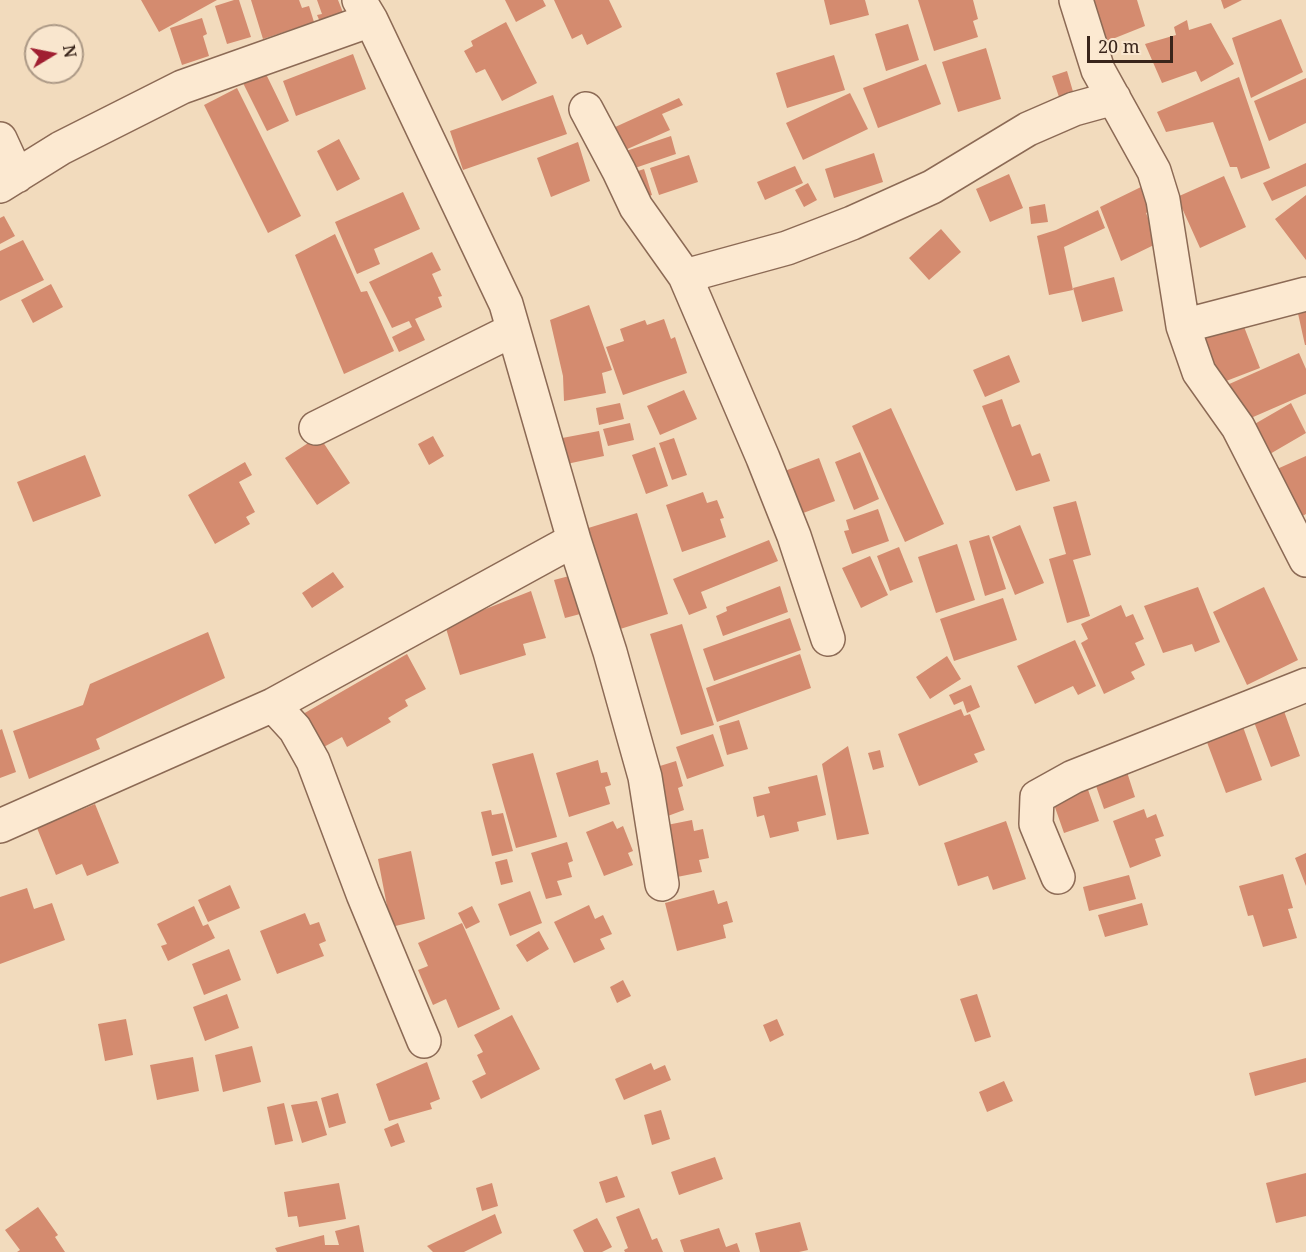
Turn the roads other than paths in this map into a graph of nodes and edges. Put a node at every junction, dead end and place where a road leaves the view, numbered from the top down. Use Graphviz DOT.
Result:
graph roads {
  1 [pos="1076,0"];
  2 [pos="365,10"];
  3 [pos="1114,98"];
  4 [pos="586,109"];
  5 [pos="0,139"];
  6 [pos="9,181"];
  7 [pos="685,276"];
  8 [pos="1306,294"];
  9 [pos="1183,326"];
  10 [pos="513,330"];
  11 [pos="316,428"];
  12 [pos="574,540"];
  13 [pos="1306,560"];
  14 [pos="828,639"];
  15 [pos="1306,685"];
  16 [pos="273,705"];
  17 [pos="0,826"];
  18 [pos="1058,877"];
  19 [pos="662,884"];
  20 [pos="424,1041"];
  1 -- 3 [label="street"];
  2 -- 6 [label="street"];
  2 -- 10 [label="street"];
  3 -- 7 [label="street"];
  3 -- 9 [label="street"];
  4 -- 7 [label="street"];
  5 -- 6 [label="street"];
  7 -- 14 [label="street"];
  8 -- 9 [label="street"];
  9 -- 13 [label="street"];
  10 -- 11 [label="street"];
  10 -- 12 [label="street"];
  12 -- 16 [label="street"];
  12 -- 19 [label="street"];
  15 -- 18 [label="street"];
  16 -- 17 [label="street"];
  16 -- 20 [label="street"];
}
